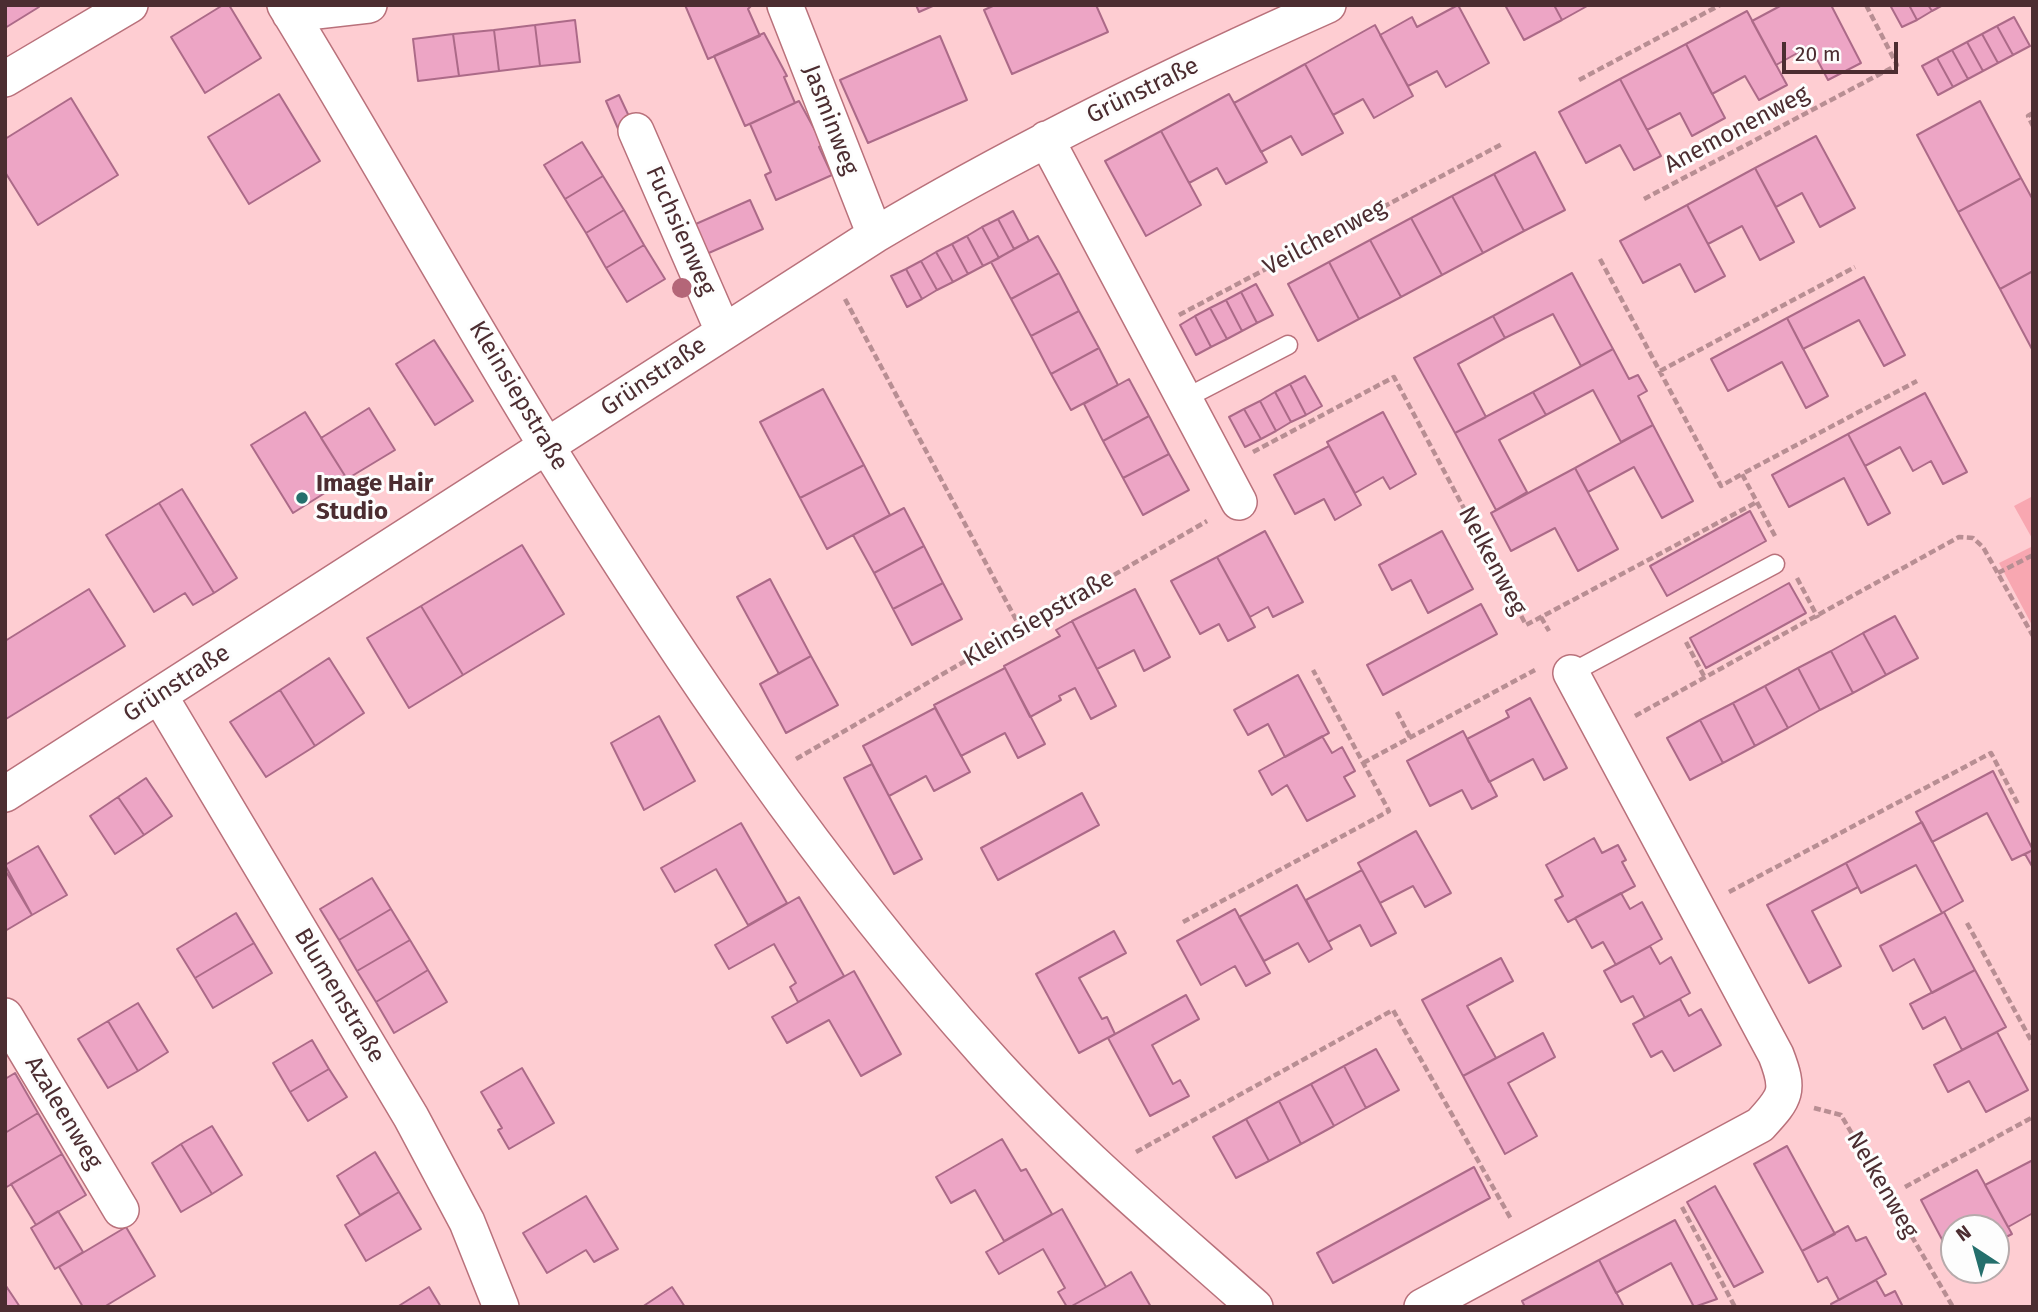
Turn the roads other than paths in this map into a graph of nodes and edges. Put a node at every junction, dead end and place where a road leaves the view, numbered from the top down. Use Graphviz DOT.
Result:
graph roads {
  1 [pos="130,5"];
  2 [pos="369,5"];
  3 [pos="785,5"];
  4 [pos="1328,5"];
  5 [pos="288,10"];
  6 [pos="5,79"];
  7 [pos="636,131"];
  8 [pos="1046,139"];
  9 [pos="875,234"];
  10 [pos="723,331"];
  11 [pos="1287,345"];
  12 [pos="1184,399"];
  13 [pos="548,447"];
  14 [pos="1239,502"];
  15 [pos="1778,556"];
  16 [pos="1555,671"];
  17 [pos="159,695"];
  18 [pos="5,794"];
  19 [pos="5,1016"];
  20 [pos="121,1210"];
  21 [pos="501,1307"];
  22 [pos="1255,1307"];
  23 [pos="1422,1307"];
  1 -- 6 [label="street"];
  2 -- 5 [label="street"];
  3 -- 9 [label="street, Jasminweg"];
  4 -- 8 [label="street, Grünstraße"];
  5 -- 13 [label="street, Kleinsiepstraße"];
  7 -- 10 [label="street, Fuchsienweg"];
  8 -- 9 [label="street, Grünstraße"];
  8 -- 12 [label="street"];
  9 -- 10 [label="street, Grünstraße"];
  10 -- 13 [label="street, Grünstraße"];
  11 -- 12 [label="lane"];
  12 -- 14 [label="street"];
  13 -- 17 [label="street, Grünstraße"];
  13 -- 22 [label="street, Kleinsiepstraße"];
  15 -- 16 [label="lane"];
  16 -- 23 [label="street"];
  17 -- 18 [label="street, Grünstraße"];
  17 -- 21 [label="street, Blumenstraße"];
  19 -- 20 [label="street, Azaleenweg"];
}
